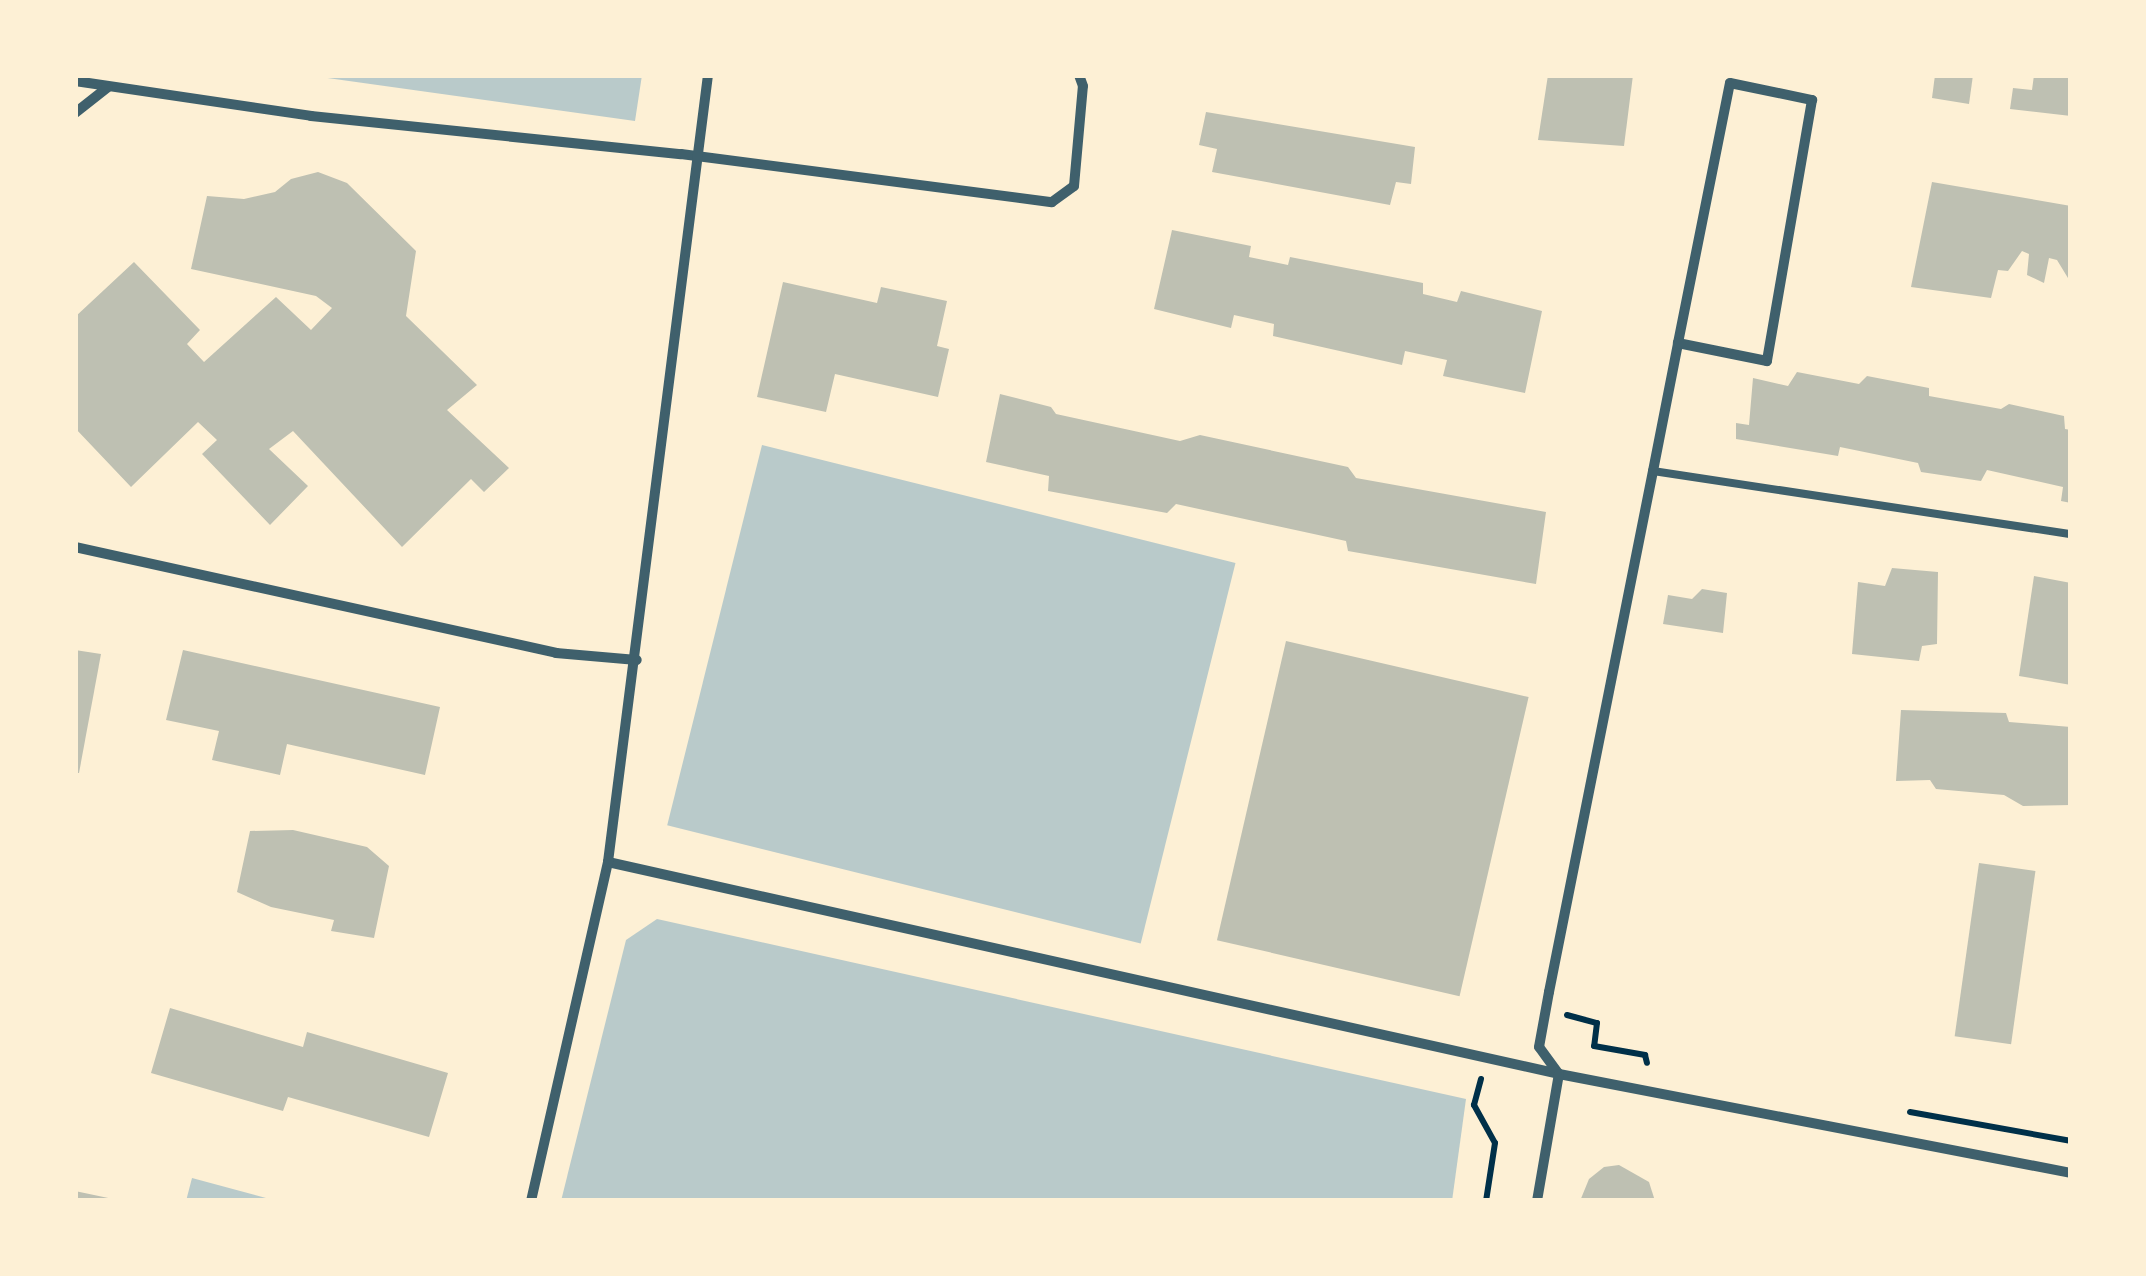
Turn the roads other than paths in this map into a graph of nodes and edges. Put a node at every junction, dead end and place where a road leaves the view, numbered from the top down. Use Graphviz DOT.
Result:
graph roads {
  1 [pos="708,75"];
  2 [pos="1079,75"];
  3 [pos="75,81"];
  4 [pos="108,87"];
  5 [pos="75,113"];
  6 [pos="697,156"];
  7 [pos="1678,343"];
  8 [pos="1653,471"];
  9 [pos="2071,534"];
  10 [pos="75,547"];
  11 [pos="637,660"];
  12 [pos="608,862"];
  13 [pos="1559,1074"];
  14 [pos="2071,1172"];
  15 [pos="531,1201"];
  16 [pos="1537,1201"];
  1 -- 6 [label="street"];
  2 -- 6 [label="street"];
  3 -- 4 [label="street"];
  4 -- 5 [label="street"];
  4 -- 6 [label="street"];
  6 -- 11 [label="street"];
  7 -- 7 [label="street"];
  7 -- 8 [label="street"];
  8 -- 9 [label="lane"];
  8 -- 13 [label="street"];
  10 -- 11 [label="street"];
  11 -- 12 [label="street"];
  12 -- 13 [label="street"];
  12 -- 15 [label="street"];
  13 -- 14 [label="street"];
  13 -- 16 [label="street"];
}
